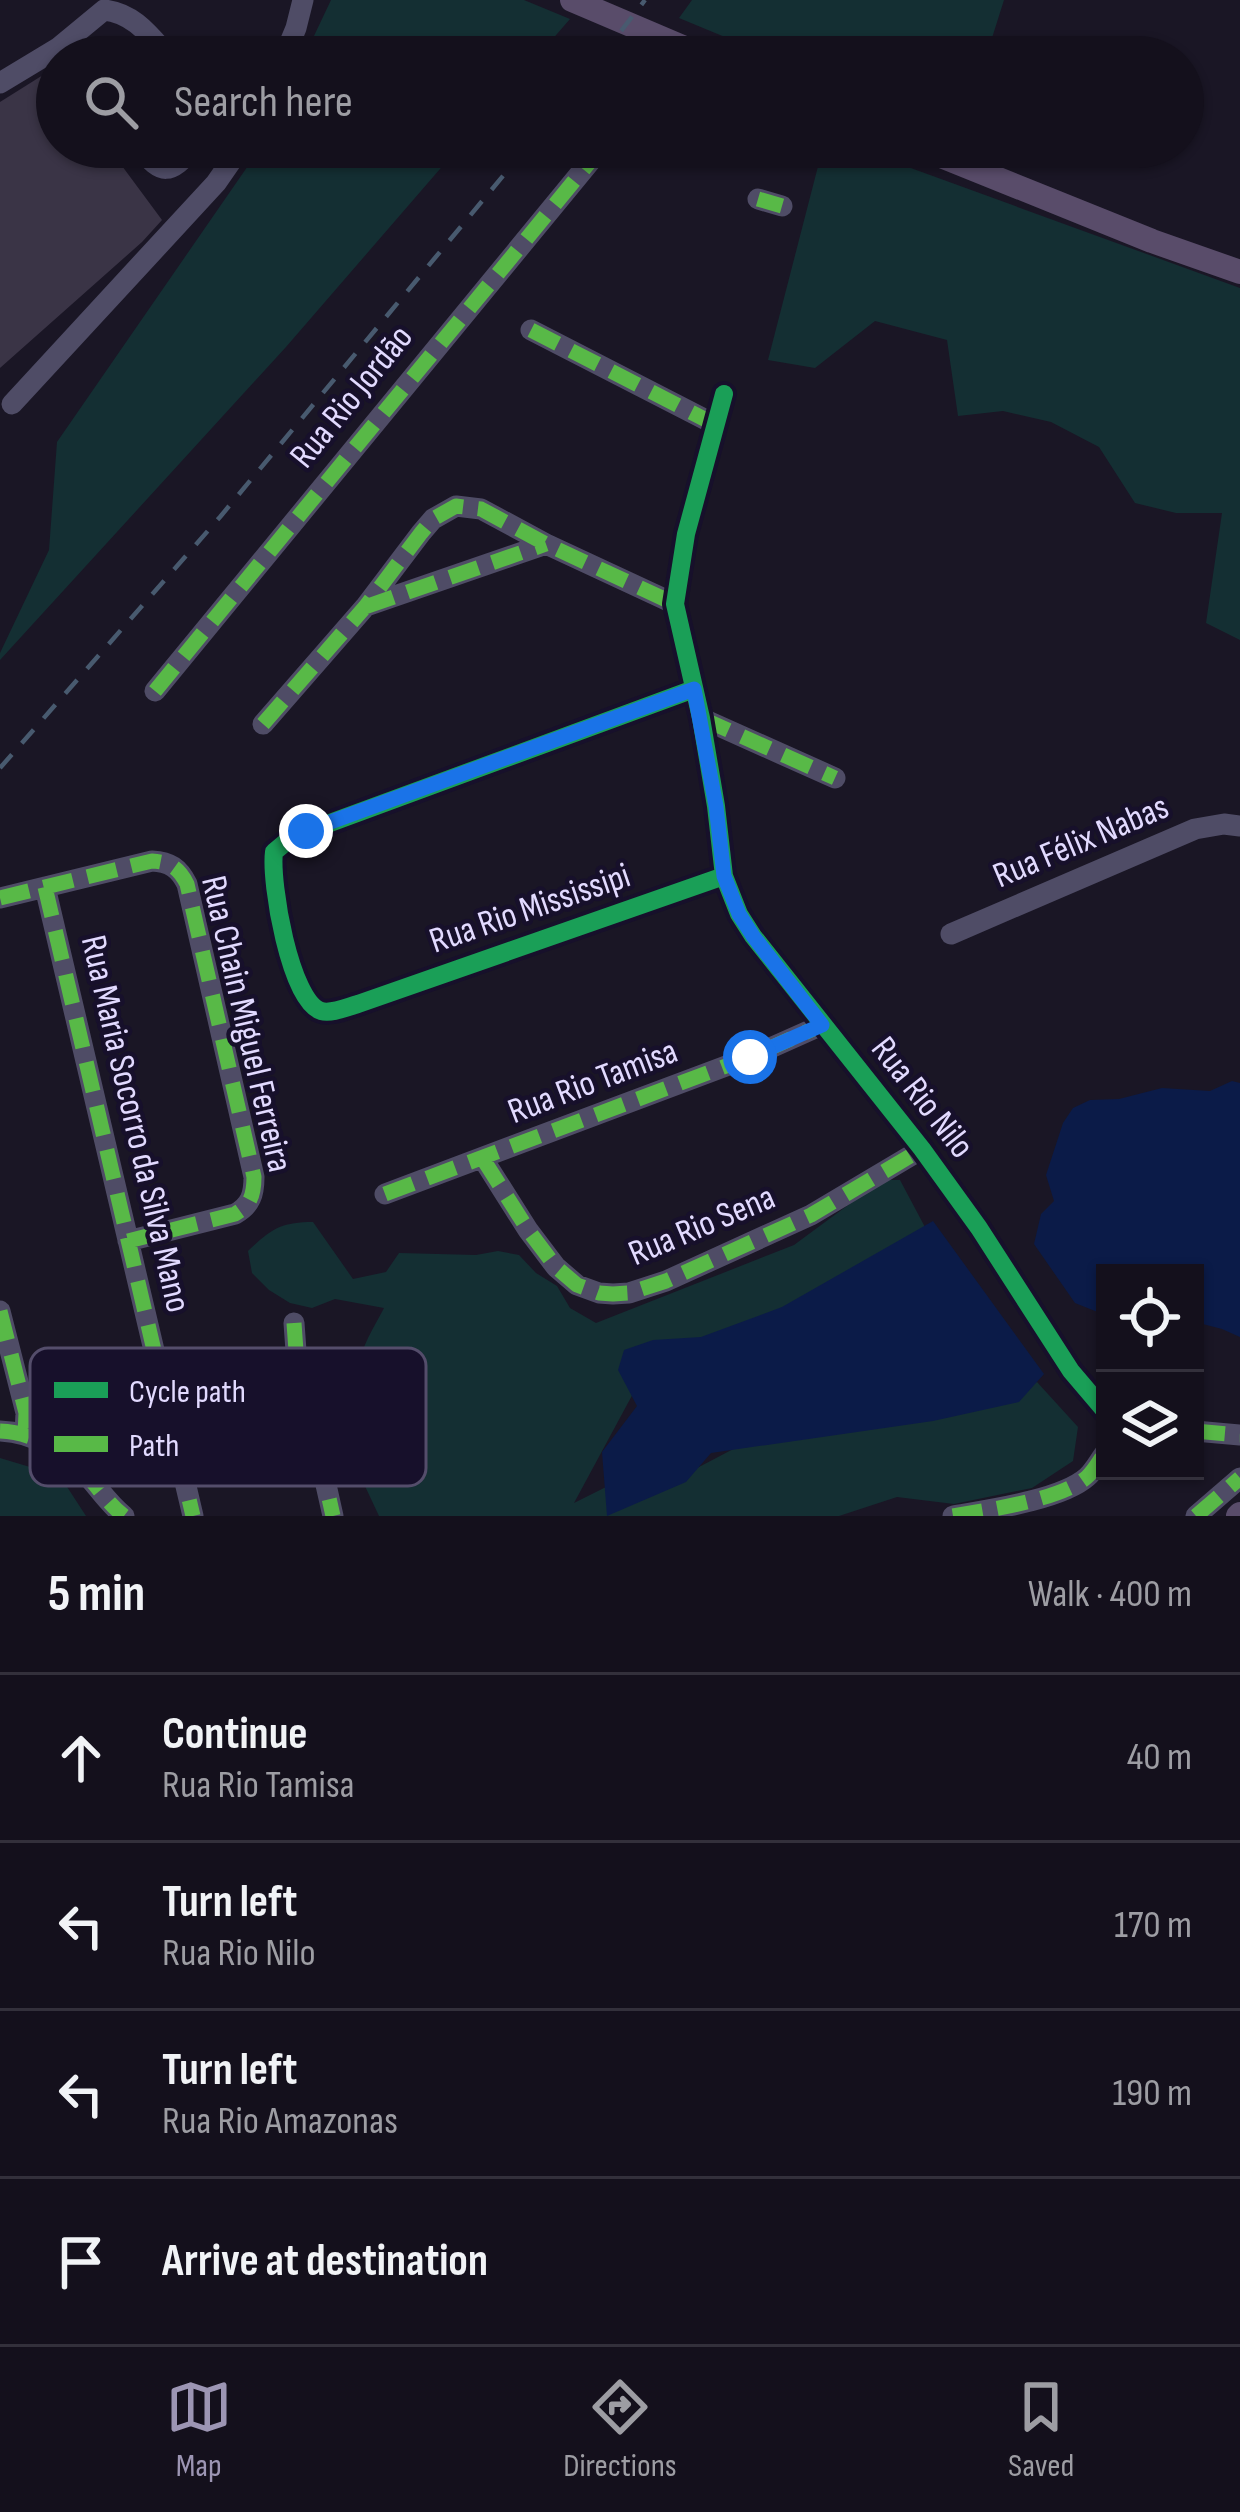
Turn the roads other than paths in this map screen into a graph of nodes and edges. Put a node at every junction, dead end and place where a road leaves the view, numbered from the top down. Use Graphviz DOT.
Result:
graph roads {
  1 [pos="303,0"];
  2 [pos="572,0"];
  3 [pos="78,36"];
  4 [pos="150,36"];
  5 [pos="293,36"];
  6 [pos="657,36"];
  7 [pos="36,65"];
  8 [pos="0,83"];
  9 [pos="206,168"];
  10 [pos="226,168"];
  11 [pos="585,168"];
  12 [pos="971,168"];
  13 [pos="216,183"];
  14 [pos="758,199"];
  15 [pos="782,206"];
  16 [pos="1240,272"];
  17 [pos="531,330"];
  18 [pos="724,394"];
  19 [pos="11,404"];
  20 [pos="713,424"];
  21 [pos="545,544"];
  22 [pos="675,604"];
  23 [pos="365,607"];
  24 [pos="694,689"];
  25 [pos="155,691"];
  26 [pos="700,718"];
  27 [pos="263,724"];
  28 [pos="835,778"];
  29 [pos="1240,826"];
  30 [pos="724,876"];
  31 [pos="45,886"];
  32 [pos="0,898"];
  33 [pos="951,934"];
  34 [pos="822,1025"];
  35 [pos="922,1149"];
  36 [pos="483,1159"];
  37 [pos="385,1194"];
  38 [pos="128,1241"];
  39 [pos="0,1311"];
  40 [pos="294,1323"];
  41 [pos="153,1348"];
  42 [pos="296,1348"];
  43 [pos="1096,1400"];
  44 [pos="0,1431"];
  45 [pos="1204,1432"];
  46 [pos="25,1433"];
  47 [pos="1237,1434"];
  48 [pos="30,1436"];
  49 [pos="1096,1466"];
  50 [pos="1240,1478"];
  51 [pos="96,1486"];
  52 [pos="186,1486"];
  53 [pos="326,1486"];
  54 [pos="124,1516"];
  55 [pos="193,1516"];
  56 [pos="333,1516"];
  57 [pos="952,1516"];
  58 [pos="1196,1516"];
  1 -- 5 [label="street"];
  2 -- 6 [label="main road"];
  3 -- 4 [label="street"];
  7 -- 8 [label="street"];
  9 -- 13 [label="street"];
  10 -- 13 [label="street"];
  11 -- 25 [label="street, Rua Rio Jordão"];
  12 -- 16 [label="main road"];
  13 -- 19 [label="street"];
  14 -- 15 [label="street"];
  17 -- 20 [label="street"];
  18 -- 20 [label="street, Rua Rio Nilo"];
  20 -- 22 [label="street, Rua Rio Nilo"];
  21 -- 22 [label="street"];
  21 -- 23 [label="street"];
  21 -- 23 [label="street"];
  22 -- 24 [label="street, Rua Rio Nilo"];
  23 -- 27 [label="street"];
  24 -- 26 [label="street, Rua Rio Nilo"];
  24 -- 30 [label="street, Rua Rio Mississipi"];
  26 -- 28 [label="street"];
  26 -- 30 [label="street, Rua Rio Nilo"];
  29 -- 33 [label="street, Rua Félix Nabas"];
  30 -- 34 [label="street, Rua Rio Nilo"];
  31 -- 32 [label="street"];
  31 -- 38 [label="street, Rua Maria Socorro da Silva Mano"];
  31 -- 38 [label="street, Rua Chain Miguel Ferreira"];
  34 -- 35 [label="street, Rua Rio Nilo"];
  34 -- 36 [label="street, Rua Rio Tamisa"];
  35 -- 36 [label="street, Rua Rio Sena"];
  35 -- 43 [label="street, Rua Rio Nilo"];
  36 -- 37 [label="street, Rua Rio Tamisa"];
  38 -- 41 [label="street, Rua Maria Socorro da Silva Mano"];
  39 -- 46 [label="street"];
  40 -- 42 [label="street"];
  44 -- 46 [label="street"];
  45 -- 47 [label="street"];
  46 -- 48 [label="street"];
  49 -- 57 [label="street"];
  50 -- 58 [label="street"];
  51 -- 54 [label="street"];
  52 -- 55 [label="street, Rua Maria Socorro da Silva Mano"];
  53 -- 56 [label="street"];
}
